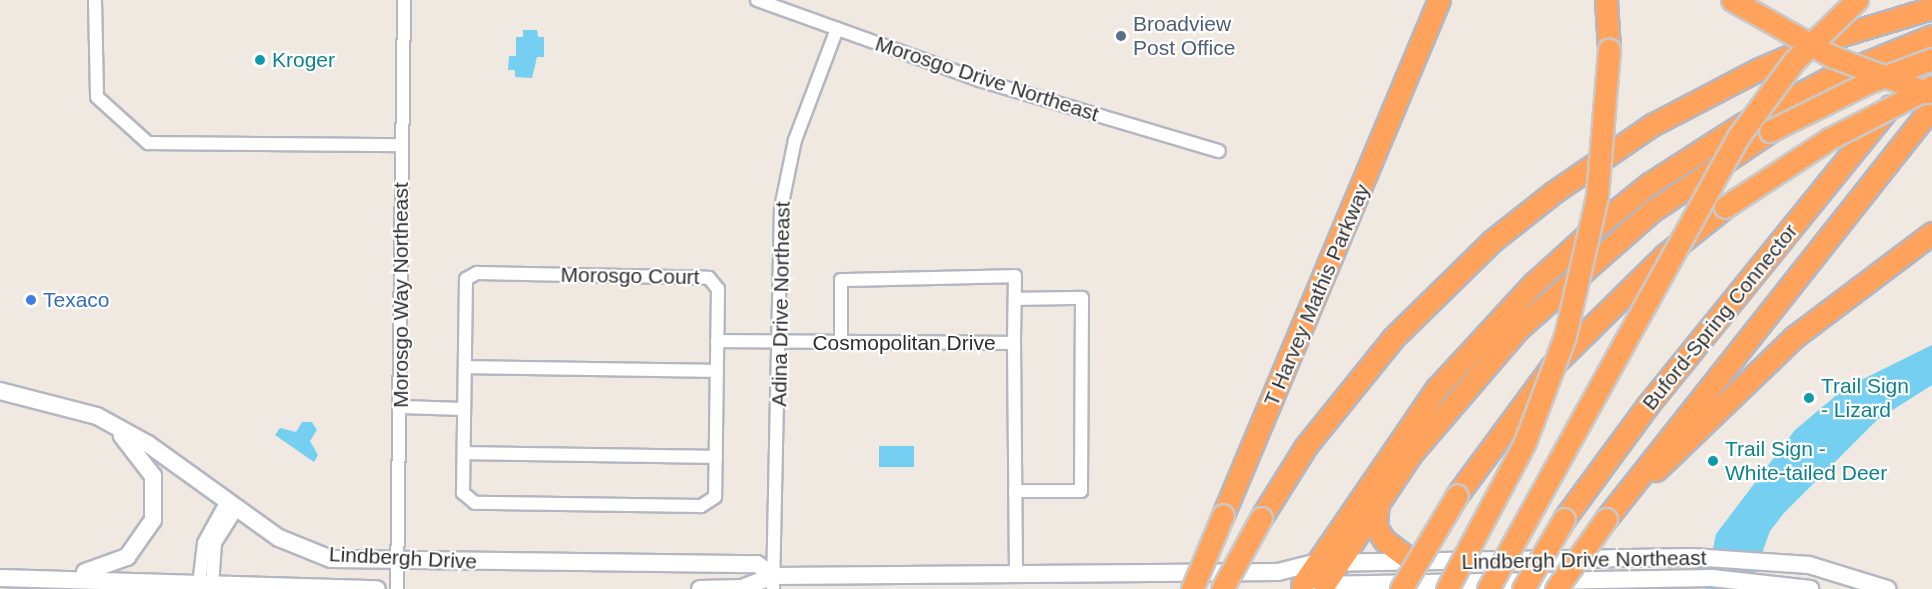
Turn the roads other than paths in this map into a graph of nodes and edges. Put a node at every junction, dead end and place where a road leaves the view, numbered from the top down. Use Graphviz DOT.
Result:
graph roads {
  1 [pos="95,0"];
  2 [pos="404,0"];
  3 [pos="757,0"];
  4 [pos="1438,0"];
  5 [pos="1606,0"];
  6 [pos="1732,0"];
  7 [pos="1857,0"];
  8 [pos="1932,8"];
  9 [pos="837,29"];
  10 [pos="1932,36"];
  11 [pos="1932,54"];
  12 [pos="1932,59"];
  13 [pos="1932,86"];
  14 [pos="1932,94"];
  15 [pos="1932,107"];
  16 [pos="402,145"];
  17 [pos="1219,151"];
  18 [pos="1932,233"];
  19 [pos="1015,299"];
  20 [pos="717,341"];
  21 [pos="778,343"];
  22 [pos="841,343"];
  23 [pos="1014,343"];
  24 [pos="465,367"];
  25 [pos="717,371"];
  26 [pos="0,391"];
  27 [pos="401,407"];
  28 [pos="464,409"];
  29 [pos="97,416"];
  30 [pos="464,453"];
  31 [pos="716,458"];
  32 [pos="1015,491"];
  33 [pos="1378,502"];
  34 [pos="232,505"];
  35 [pos="1606,519"];
  36 [pos="398,562"];
  37 [pos="1314,562"];
  38 [pos="1337,563"];
  39 [pos="1415,563"];
  40 [pos="1278,572"];
  41 [pos="1016,574"];
  42 [pos="60,576"];
  43 [pos="0,578"];
  44 [pos="773,583"];
  45 [pos="206,585"];
  46 [pos="1302,585"];
  47 [pos="1324,585"];
  48 [pos="377,589"];
  49 [pos="397,589"];
  50 [pos="700,589"];
  51 [pos="1192,589"];
  52 [pos="1222,589"];
  53 [pos="1401,589"];
  54 [pos="1447,589"];
  55 [pos="1488,589"];
  56 [pos="1522,589"];
  57 [pos="1556,589"];
  58 [pos="1810,589"];
  59 [pos="1887,589"];
  1 -- 16 [label="street"];
  2 -- 16 [label="street, Morosgo Way Northeast"];
  3 -- 9 [label="street, Morosgo Drive Northeast"];
  4 -- 51 [label="highway, T Harvey Mathis Parkway, bridge"];
  5 -- 54 [label="highway, bridge"];
  6 -- 14 [label="highway, bridge"];
  7 -- 55 [label="highway, bridge"];
  8 -- 52 [label="highway, bridge"];
  9 -- 17 [label="street, Morosgo Drive Northeast"];
  9 -- 21 [label="street, Adina Drive Northeast"];
  10 -- 37 [label="highway"];
  11 -- 56 [label="highway, Buford-Spring Connector, bridge"];
  12 -- 33 [label="highway, bridge"];
  13 -- 53 [label="highway, bridge"];
  15 -- 35 [label="highway, Buford-Spring Connector"];
  16 -- 27 [label="street, Morosgo Way Northeast"];
  18 -- 35 [label="highway"];
  19 -- 22 [label="street"];
  19 -- 23 [label="street"];
  19 -- 32 [label="street"];
  20 -- 21 [label="street, Cosmopolitan Drive"];
  20 -- 24 [label="street, Morosgo Court"];
  20 -- 25 [label="street, Morosgo Court"];
  21 -- 22 [label="street, Cosmopolitan Drive"];
  21 -- 44 [label="street, Adina Drive Northeast"];
  22 -- 23 [label="street, Cosmopolitan Drive"];
  23 -- 32 [label="street, Cosmopolitan Drive"];
  24 -- 25 [label="street"];
  24 -- 28 [label="street, Morosgo Court"];
  25 -- 31 [label="street, Morosgo Court"];
  26 -- 29 [label="main road, Lindbergh Drive"];
  27 -- 28 [label="street"];
  27 -- 36 [label="street, Morosgo Way Northeast"];
  28 -- 30 [label="street, Morosgo Court"];
  29 -- 34 [label="main road, Lindbergh Drive"];
  29 -- 42 [label="main road"];
  30 -- 31 [label="street"];
  30 -- 31 [label="street, Morosgo Court"];
  32 -- 41 [label="street, Cosmopolitan Drive"];
  33 -- 38 [label="highway"];
  33 -- 39 [label="highway"];
  34 -- 36 [label="main road, Lindbergh Drive"];
  34 -- 45 [label="street"];
  35 -- 57 [label="highway, Buford-Spring Connector, bridge"];
  36 -- 44 [label="main road, Lindbergh Drive"];
  36 -- 49 [label="street, Morosgo Way Northeast"];
  37 -- 38 [label="main road, Lindbergh Drive Northeast"];
  37 -- 40 [label="main road, Lindbergh Drive Northeast"];
  37 -- 46 [label="highway"];
  38 -- 39 [label="main road, Lindbergh Drive Northeast"];
  38 -- 47 [label="highway"];
  39 -- 59 [label="main road, Lindbergh Drive Northeast"];
  40 -- 41 [label="main road, Lindbergh Drive Northeast"];
  40 -- 46 [label="main road, Lindbergh Drive Northeast"];
  41 -- 44 [label="main road, Lindbergh Drive Northeast"];
  42 -- 43 [label="main road"];
  42 -- 45 [label="main road"];
  44 -- 50 [label="main road, Lindbergh Drive Northeast"];
  45 -- 48 [label="main road"];
  46 -- 47 [label="main road, Lindbergh Drive Northeast"];
  47 -- 58 [label="main road, Lindbergh Drive Northeast"];
}
